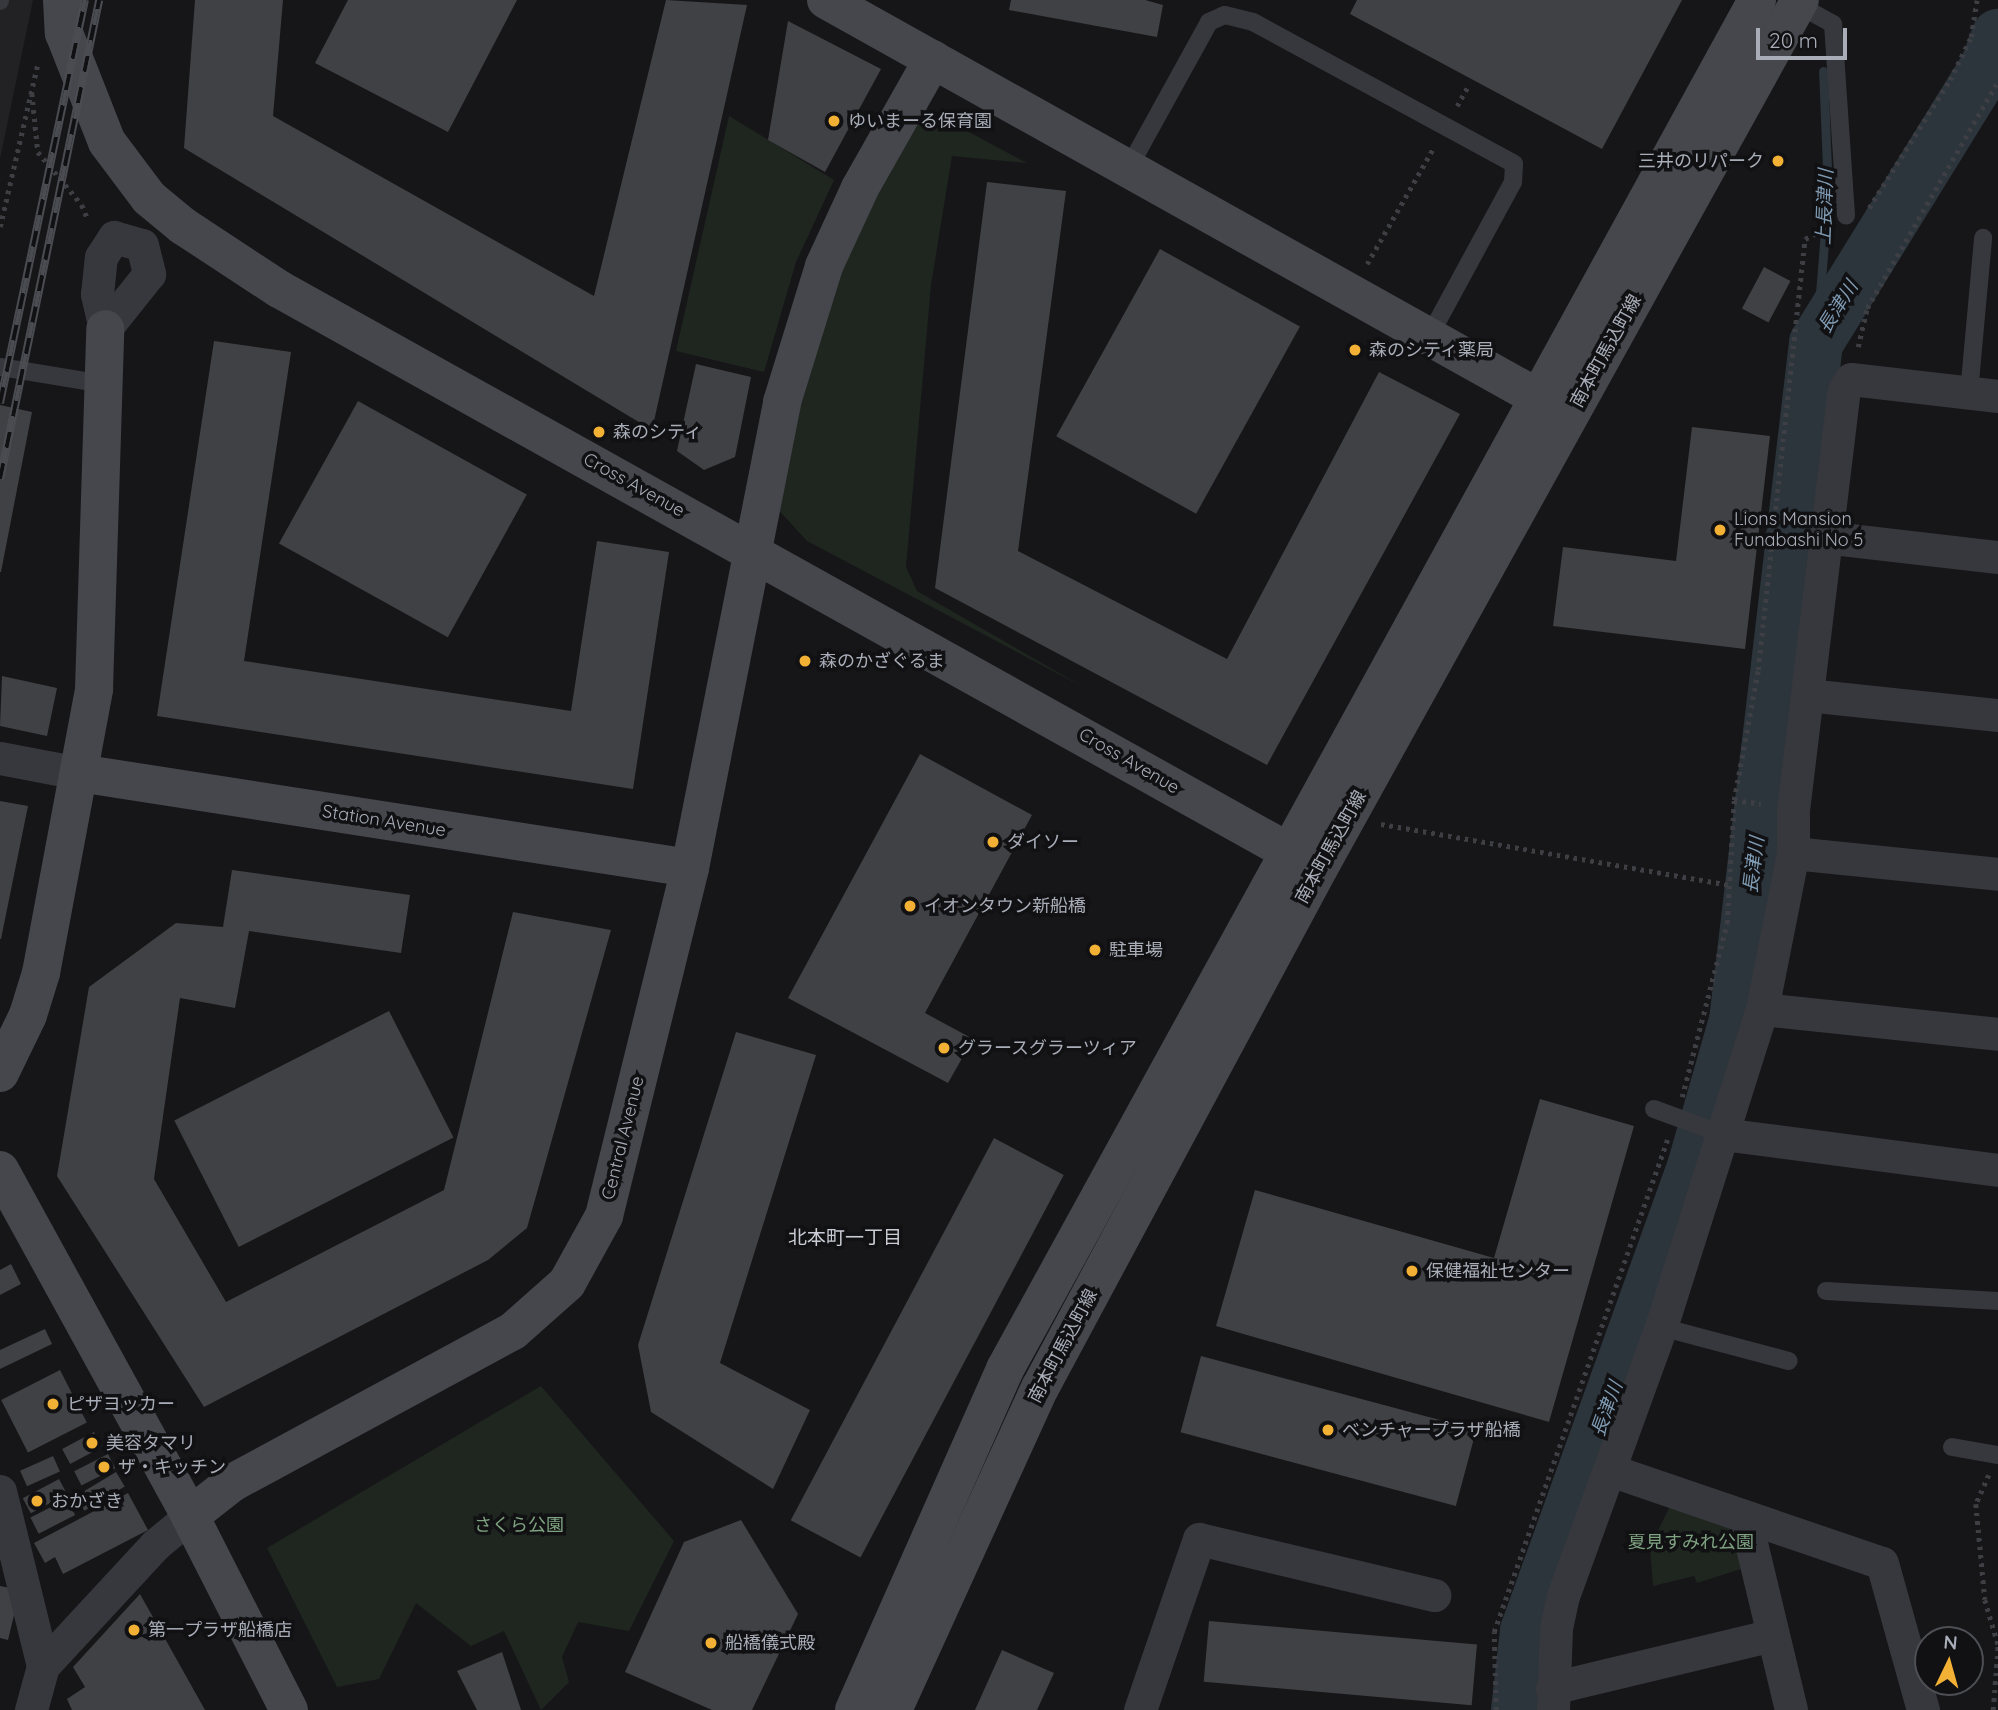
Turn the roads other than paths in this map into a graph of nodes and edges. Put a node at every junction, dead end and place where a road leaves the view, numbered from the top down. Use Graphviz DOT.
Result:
graph roads {
  1 [pos="62,0"];
  2 [pos="826,0"];
  3 [pos="1757,0"];
  4 [pos="1796,2"];
  5 [pos="933,59"];
  6 [pos="1128,169"];
  7 [pos="1840,220"];
  8 [pos="1983,237"];
  9 [pos="105,329"];
  10 [pos="1429,338"];
  11 [pos="0,367"];
  12 [pos="103,384"];
  13 [pos="1983,395"];
  14 [pos="1537,397"];
  15 [pos="1824,537"];
  16 [pos="752,550"];
  17 [pos="1998,557"];
  18 [pos="1807,695"];
  19 [pos="1998,715"];
  20 [pos="0,758"];
  21 [pos="79,774"];
  22 [pos="1793,853"];
  23 [pos="1304,860"];
  24 [pos="690,868"];
  25 [pos="1998,874"];
  26 [pos="1762,1009"];
  27 [pos="1998,1034"];
  28 [pos="0,1073"];
  29 [pos="1654,1109"];
  30 [pos="1723,1135"];
  31 [pos="0,1170"];
  32 [pos="1998,1170"];
  33 [pos="1826,1291"];
  34 [pos="1998,1301"];
  35 [pos="1661,1327"];
  36 [pos="1789,1361"];
  37 [pos="1005,1369"];
  38 [pos="1040,1388"];
  39 [pos="1952,1447"];
  40 [pos="1998,1455"];
  41 [pos="1610,1470"];
  42 [pos="0,1491"];
  43 [pos="190,1516"];
  44 [pos="1745,1518"];
  45 [pos="1434,1595"];
  46 [pos="1772,1635"];
  47 [pos="894,1656"];
  48 [pos="43,1666"];
  49 [pos="1552,1699"];
  50 [pos="32,1710"];
  51 [pos="289,1710"];
  52 [pos="854,1710"];
  53 [pos="893,1710"];
  54 [pos="1140,1710"];
  55 [pos="1791,1710"];
  56 [pos="1923,1710"];
  1 -- 16 [label="street, Cross Avenue"];
  2 -- 5 [label="street"];
  3 -- 14 [label="street, 南本町馬込町線"];
  4 -- 7 [label="lane"];
  4 -- 23 [label="street, 南本町馬込町線"];
  5 -- 6 [label="street"];
  5 -- 16 [label="street, Central Avenue"];
  6 -- 10 [label="street"];
  6 -- 10 [label="lane"];
  8 -- 13 [label="lane"];
  9 -- 9 [label="street"];
  9 -- 12 [label="street"];
  10 -- 14 [label="street"];
  11 -- 12 [label="lane"];
  12 -- 21 [label="street"];
  13 -- 15 [label="street"];
  14 -- 23 [label="street, 南本町馬込町線"];
  15 -- 17 [label="street"];
  15 -- 18 [label="street"];
  16 -- 23 [label="street, Cross Avenue"];
  16 -- 24 [label="street, Central Avenue"];
  18 -- 19 [label="street"];
  18 -- 22 [label="street"];
  20 -- 21 [label="street"];
  21 -- 24 [label="street, Station Avenue"];
  21 -- 28 [label="street"];
  22 -- 25 [label="street"];
  22 -- 26 [label="street"];
  23 -- 37 [label="street, 南本町馬込町線"];
  23 -- 38 [label="street, 南本町馬込町線"];
  24 -- 43 [label="street, Central Avenue"];
  26 -- 27 [label="street"];
  26 -- 30 [label="street"];
  29 -- 30 [label="lane"];
  30 -- 32 [label="street"];
  30 -- 35 [label="street"];
  31 -- 43 [label="street"];
  33 -- 34 [label="lane"];
  35 -- 36 [label="lane"];
  35 -- 41 [label="street"];
  37 -- 38 [label="street"];
  37 -- 47 [label="street, 南本町馬込町線"];
  38 -- 47 [label="street, 南本町馬込町線"];
  39 -- 40 [label="lane"];
  41 -- 44 [label="street"];
  41 -- 49 [label="street"];
  42 -- 48 [label="street"];
  43 -- 48 [label="street"];
  43 -- 51 [label="street"];
  44 -- 46 [label="street"];
  44 -- 56 [label="street"];
  45 -- 54 [label="street"];
  46 -- 49 [label="street"];
  46 -- 55 [label="street"];
  47 -- 52 [label="street, 南本町馬込町線"];
  47 -- 53 [label="street, 南本町馬込町線"];
  48 -- 50 [label="street"];
}
